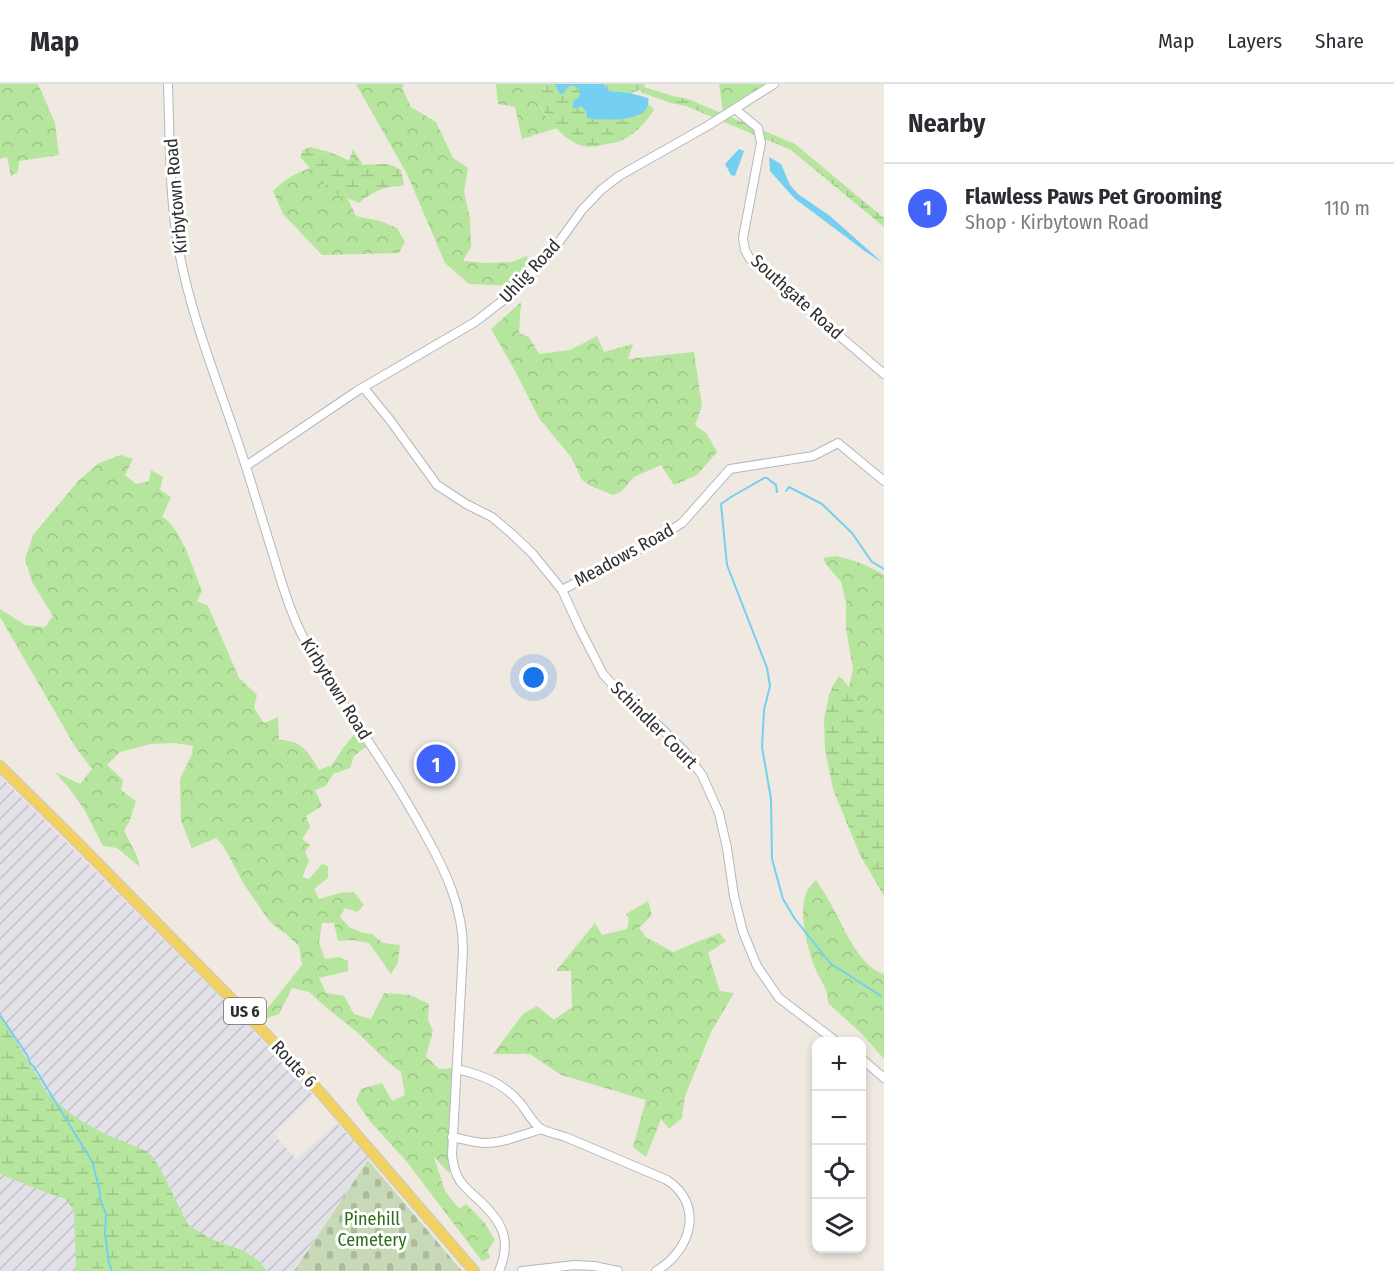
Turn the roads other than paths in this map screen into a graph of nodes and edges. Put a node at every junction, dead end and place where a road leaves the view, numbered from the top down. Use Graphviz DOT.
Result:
graph roads {
  1 [pos="168,84"];
  2 [pos="774,84"];
  3 [pos="735,109"];
  4 [pos="884,374"];
  5 [pos="363,387"];
  6 [pos="246,466"];
  7 [pos="884,481"];
  8 [pos="562,590"];
  9 [pos="0,766"];
  10 [pos="831,1037"];
  11 [pos="866,1063"];
  12 [pos="457,1069"];
  13 [pos="884,1078"];
  14 [pos="542,1130"];
  15 [pos="452,1137"];
  16 [pos="474,1271"];
  17 [pos="499,1271"];
  18 [pos="522,1271"];
  19 [pos="618,1271"];
  20 [pos="656,1271"];
  1 -- 6 [label="street, Kirbytown Road"];
  2 -- 3 [label="street, Uhlig Road"];
  3 -- 4 [label="street, Southgate Road"];
  3 -- 5 [label="street, Uhlig Road"];
  5 -- 6 [label="street, Uhlig Road"];
  5 -- 8 [label="street, Schindler Court"];
  6 -- 12 [label="street, Kirbytown Road"];
  7 -- 8 [label="street, Meadows Road"];
  8 -- 10 [label="street, Schindler Court"];
  9 -- 16 [label="main road, Route 6 / US 6"];
  11 -- 13 [label="street"];
  12 -- 14 [label="street"];
  12 -- 15 [label="street, Kirbytown Road"];
  14 -- 15 [label="street"];
  14 -- 20 [label="street"];
  15 -- 17 [label="street, Kirbytown Road"];
  18 -- 19 [label="street"];
}
